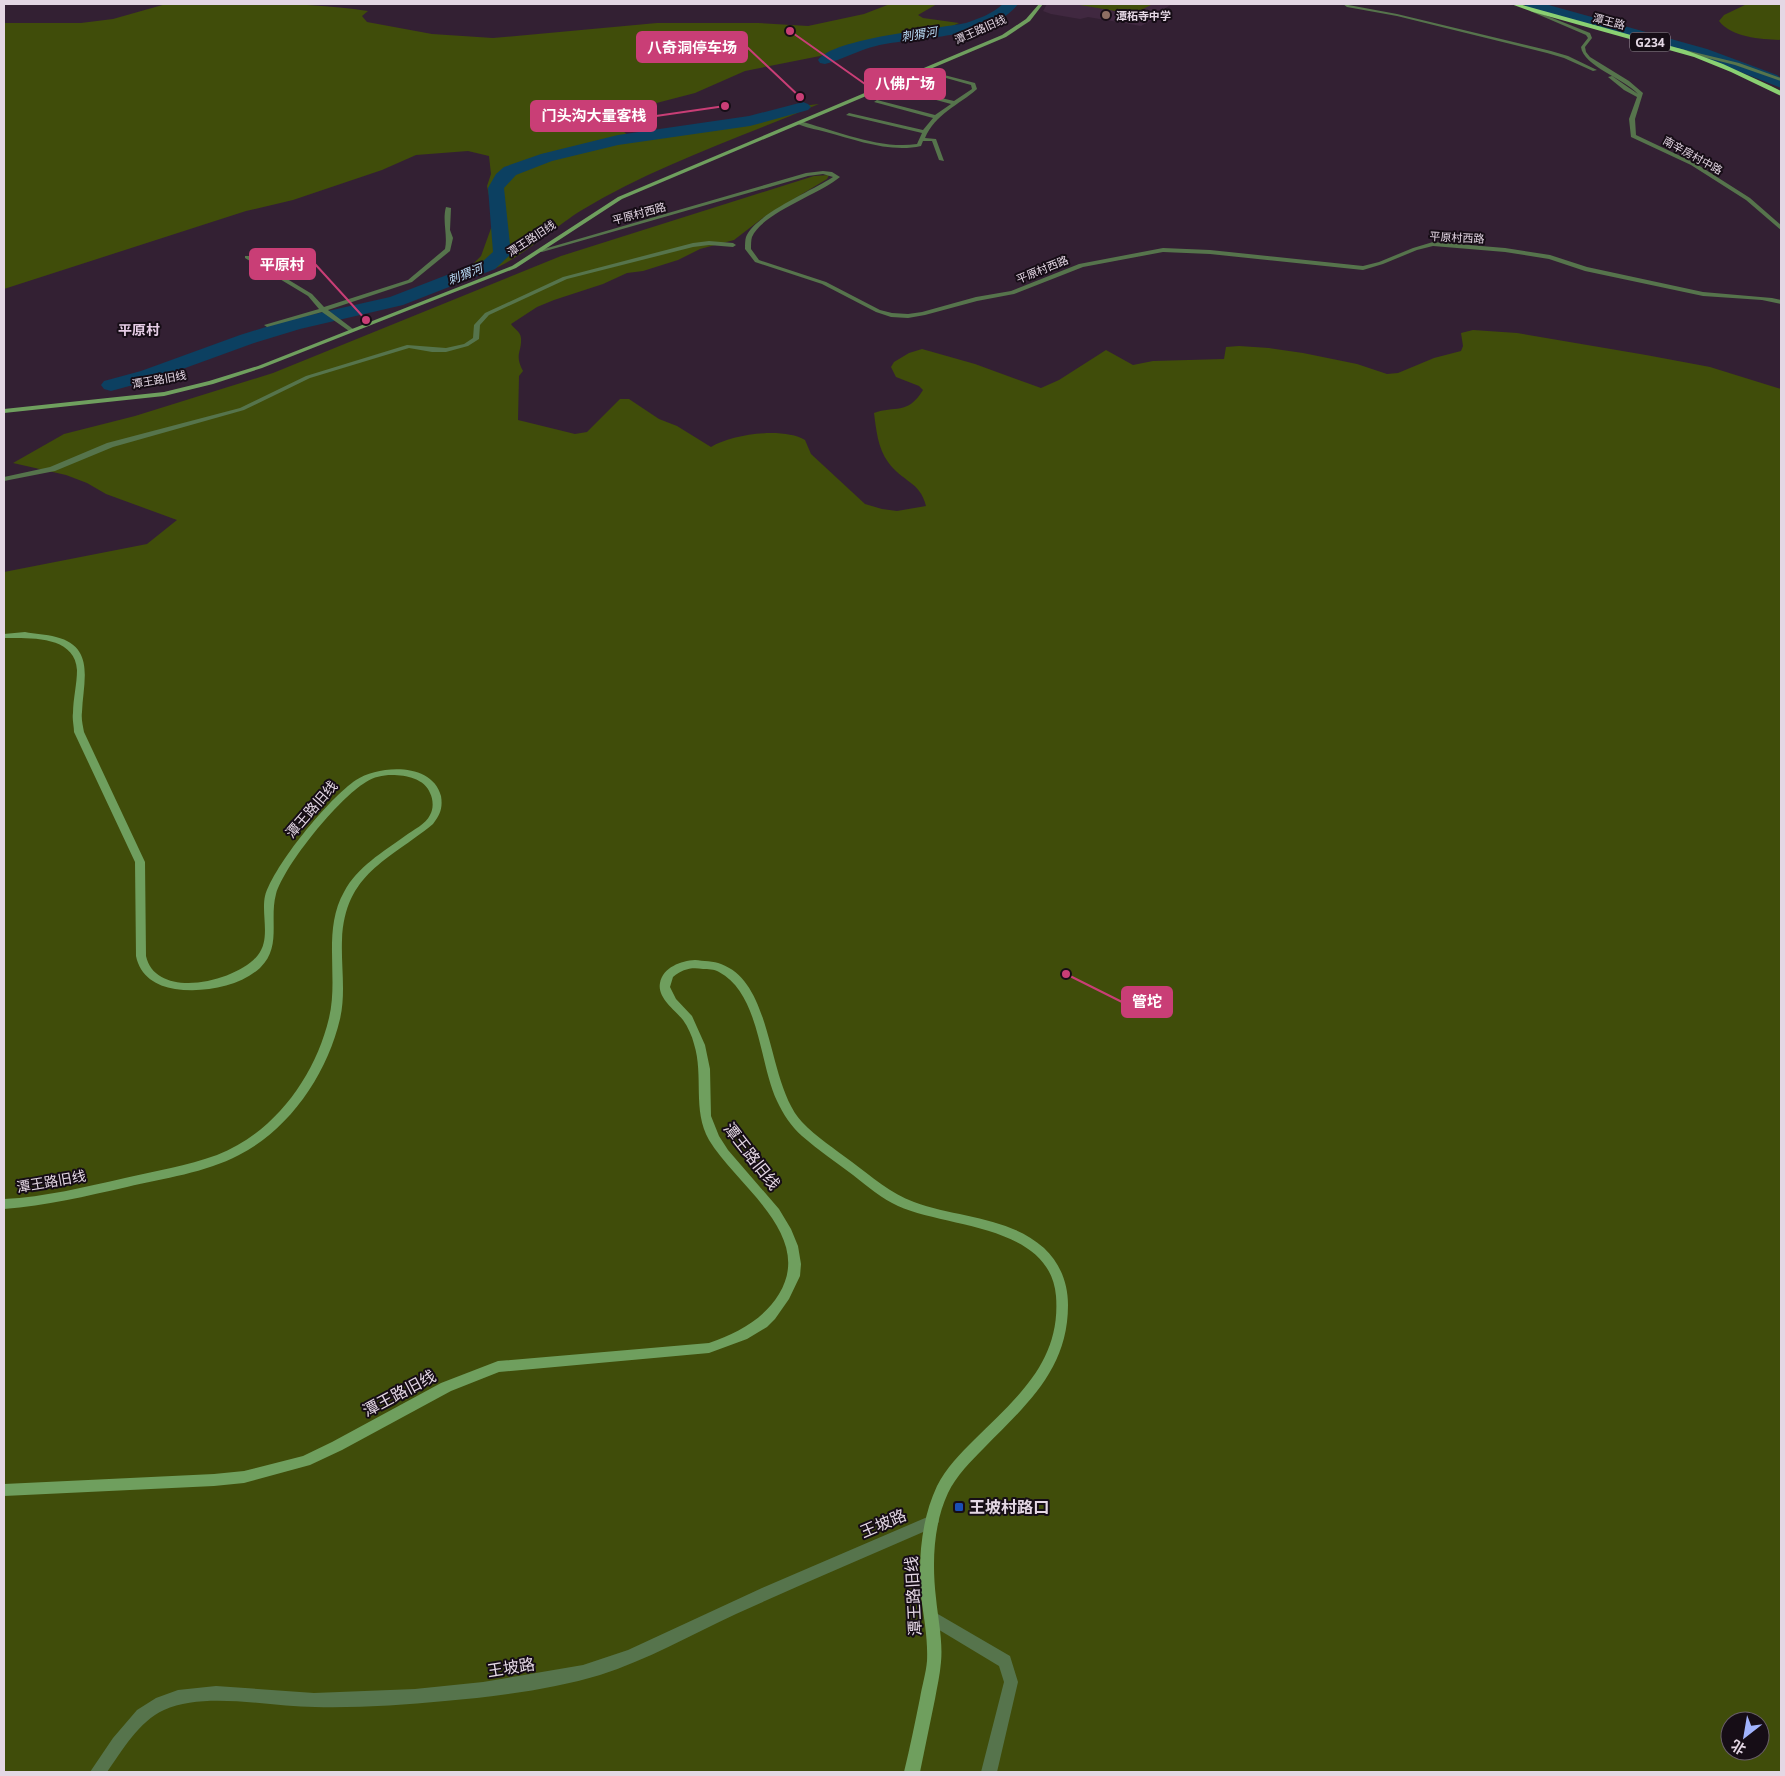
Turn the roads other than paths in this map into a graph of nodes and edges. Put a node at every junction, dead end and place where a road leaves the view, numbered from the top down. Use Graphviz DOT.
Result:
graph roads {
  1 [pos="1041,4"];
  2 [pos="1345,4"];
  3 [pos="1514,4"];
  4 [pos="1529,9"];
  5 [pos="1659,44"];
  6 [pos="923,70"];
  7 [pos="1781,80"];
  8 [pos="905,90"];
  9 [pos="1781,94"];
  10 [pos="1640,97"];
  11 [pos="877,102"];
  12 [pos="954,103"];
  13 [pos="849,115"];
  14 [pos="936,117"];
  15 [pos="799,122"];
  16 [pos="924,132"];
  17 [pos="922,139"];
  18 [pos="942,160"];
  19 [pos="448,208"];
  20 [pos="1781,228"];
  21 [pos="733,245"];
  22 [pos="540,252"];
  23 [pos="247,257"];
  24 [pos="1781,302"];
  25 [pos="323,310"];
  26 [pos="267,325"];
  27 [pos="351,330"];
  28 [pos="4,411"];
  29 [pos="4,479"];
  30 [pos="4,636"];
  31 [pos="4,1204"];
  32 [pos="4,1490"];
  33 [pos="932,1521"];
  34 [pos="931,1617"];
  35 [pos="98,1772"];
  36 [pos="912,1772"];
  37 [pos="989,1772"];
  1 -- 6 [label="main road, 潭王路旧线"];
  2 -- 10 [label="street"];
  3 -- 4 [label="highway, 潭王路 / G234"];
  4 -- 5 [label="highway, 潭王路 / G234"];
  4 -- 10 [label="street"];
  5 -- 7 [label="street"];
  5 -- 9 [label="highway, 潭王路 / G234"];
  6 -- 12 [label="street"];
  6 -- 15 [label="main road, 潭王路旧线"];
  8 -- 12 [label="street"];
  10 -- 20 [label="street, 南辛房村中路"];
  11 -- 14 [label="street"];
  12 -- 14 [label="street"];
  13 -- 16 [label="street"];
  14 -- 16 [label="street"];
  15 -- 17 [label="street"];
  15 -- 22 [label="main road, 潭王路旧线"];
  16 -- 17 [label="street"];
  17 -- 18 [label="street"];
  19 -- 25 [label="street"];
  21 -- 29 [label="street"];
  22 -- 24 [label="street, 平原村西路"];
  22 -- 27 [label="main road, 潭王路旧线"];
  23 -- 25 [label="street"];
  25 -- 26 [label="street"];
  25 -- 27 [label="street"];
  27 -- 28 [label="main road, 潭王路旧线"];
  30 -- 31 [label="main road, 潭王路旧线"];
  32 -- 33 [label="main road, 潭王路旧线"];
  33 -- 34 [label="main road, 潭王路旧线"];
  33 -- 35 [label="street, 王坡路"];
  34 -- 36 [label="main road, 潭王路旧线"];
  34 -- 37 [label="street"];
}
